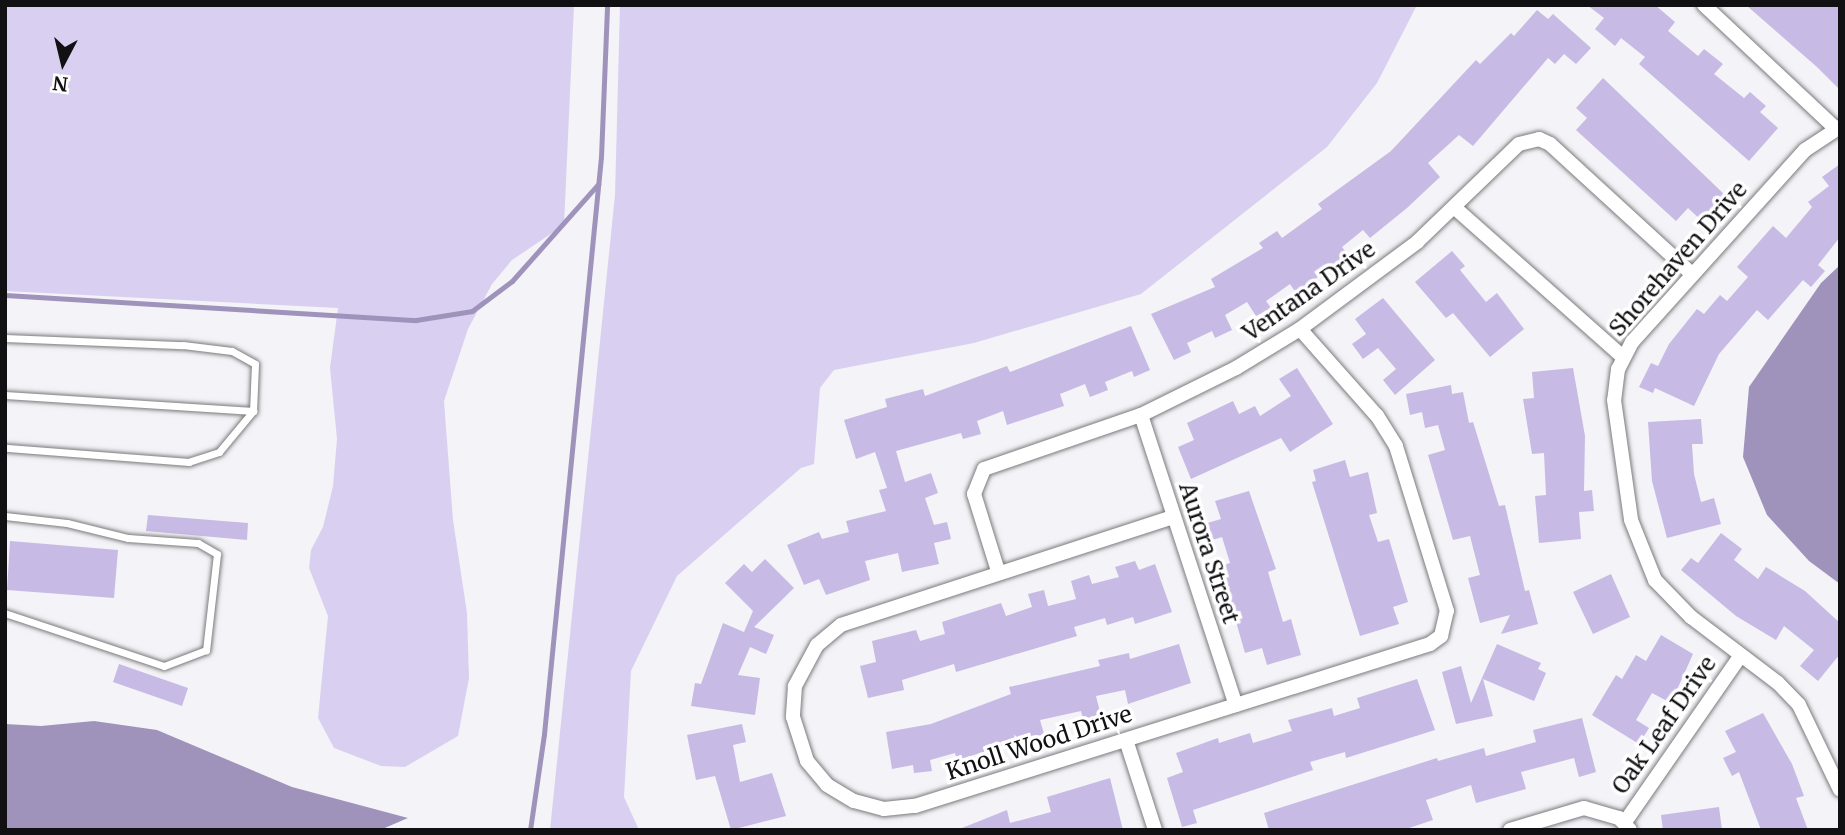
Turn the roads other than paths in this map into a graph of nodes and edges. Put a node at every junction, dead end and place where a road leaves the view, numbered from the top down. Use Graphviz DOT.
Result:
graph roads {
  1 [pos="1704,5"];
  2 [pos="1838,128"];
  3 [pos="1455,208"];
  4 [pos="1692,274"];
  5 [pos="1300,329"];
  6 [pos="5,338"];
  7 [pos="1623,357"];
  8 [pos="5,395"];
  9 [pos="253,411"];
  10 [pos="1141,415"];
  11 [pos="5,447"];
  12 [pos="5,516"];
  13 [pos="1173,517"];
  14 [pos="998,571"];
  15 [pos="5,613"];
  16 [pos="1741,655"];
  17 [pos="1236,705"];
  18 [pos="1126,740"];
  19 [pos="1840,790"];
  20 [pos="1628,826"];
  21 [pos="1155,830"];
  22 [pos="1510,830"];
  1 -- 2 [label="street"];
  2 -- 4 [label="street, Shorehaven Drive"];
  3 -- 4 [label="street, Ventana Drive"];
  3 -- 5 [label="street, Ventana Drive"];
  3 -- 7 [label="street"];
  4 -- 7 [label="street, Shorehaven Drive"];
  5 -- 10 [label="street, Ventana Drive"];
  5 -- 17 [label="street, Knoll Wood Drive"];
  6 -- 9 [label="lane"];
  7 -- 16 [label="street, Shorehaven Drive"];
  8 -- 9 [label="lane"];
  9 -- 11 [label="lane"];
  10 -- 13 [label="street, Aurora Street"];
  10 -- 14 [label="street, Ventana Drive"];
  12 -- 15 [label="lane"];
  13 -- 14 [label="street, Knoll Wood Drive"];
  13 -- 17 [label="street, Aurora Street"];
  14 -- 18 [label="street, Knoll Wood Drive"];
  16 -- 19 [label="street, Shorehaven Drive"];
  16 -- 20 [label="street, Oak Leaf Drive"];
  17 -- 18 [label="street, Knoll Wood Drive"];
  18 -- 21 [label="street"];
  20 -- 22 [label="street, Oak Leaf Drive"];
}
